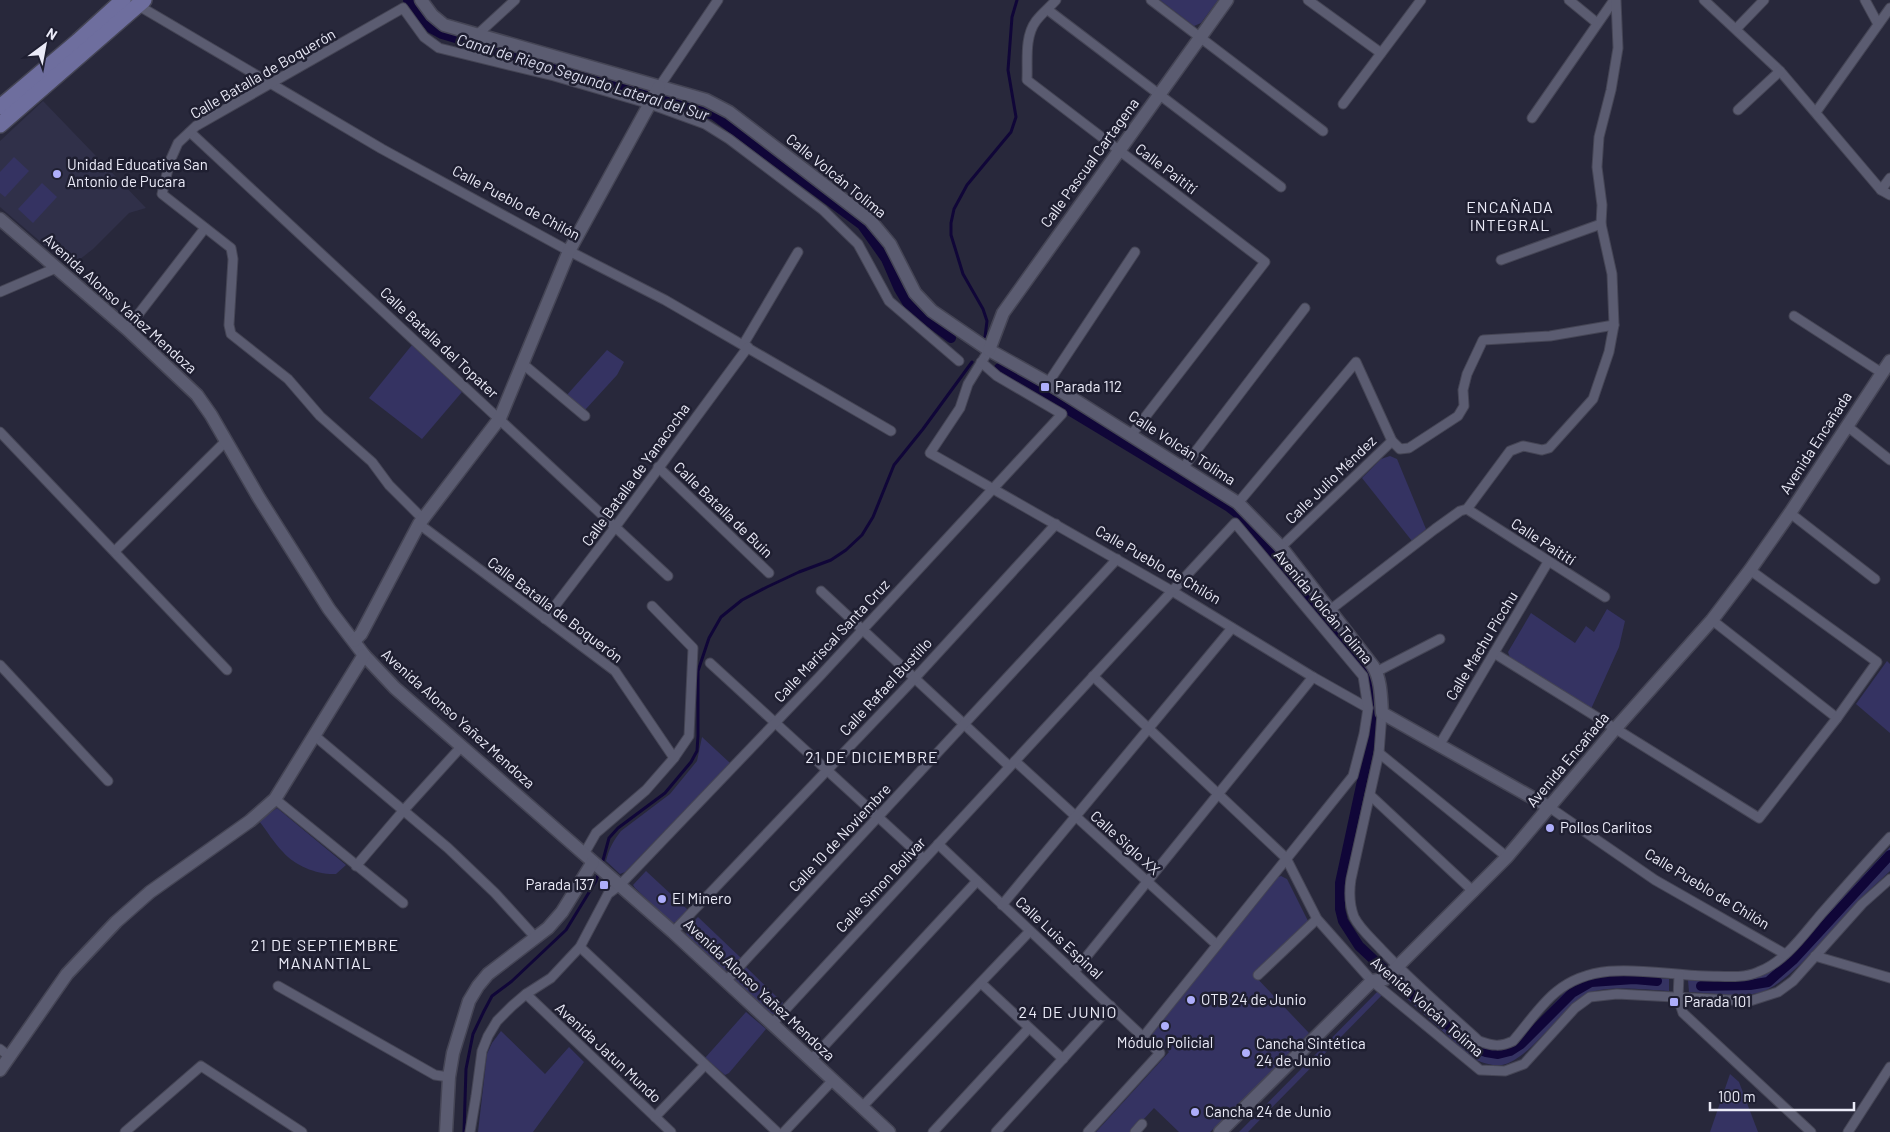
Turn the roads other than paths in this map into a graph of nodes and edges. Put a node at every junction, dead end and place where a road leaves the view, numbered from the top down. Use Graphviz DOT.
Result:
graph roads {
  1 [pos="123,0"];
  2 [pos="421,0"];
  3 [pos="515,0"];
  4 [pos="718,0"];
  5 [pos="1056,0"];
  6 [pos="1151,0"];
  7 [pos="1227,0"];
  8 [pos="1308,0"];
  9 [pos="1421,0"];
  10 [pos="1569,0"];
  11 [pos="1615,0"];
  12 [pos="1704,0"];
  13 [pos="1764,0"];
  14 [pos="1865,0"];
  15 [pos="137,2"];
  16 [pos="403,8"];
  17 [pos="1890,8"];
  18 [pos="1048,10"];
  19 [pos="1597,23"];
  20 [pos="1878,24"];
  21 [pos="1736,29"];
  22 [pos="478,34"];
  23 [pos="1200,37"];
  24 [pos="1381,53"];
  25 [pos="1780,71"];
  26 [pos="272,84"];
  27 [pos="1160,93"];
  28 [pos="654,95"];
  29 [pos="1343,104"];
  30 [pos="0,107"];
  31 [pos="1738,110"];
  32 [pos="1816,112"];
  33 [pos="1532,118"];
  34 [pos="0,125"];
  35 [pos="1322,131"];
  36 [pos="190,132"];
  37 [pos="1119,150"];
  38 [pos="1890,178"];
  39 [pos="1281,187"];
  40 [pos="1881,190"];
  41 [pos="1890,195"];
  42 [pos="0,218"];
  43 [pos="1601,224"];
  44 [pos="205,228"];
  45 [pos="570,250"];
  46 [pos="798,252"];
  47 [pos="1135,252"];
  48 [pos="1501,260"];
  49 [pos="56,268"];
  50 [pos="0,292"];
  51 [pos="1305,308"];
  52 [pos="1794,316"];
  53 [pos="1614,326"];
  54 [pos="128,329"];
  55 [pos="746,346"];
  56 [pos="989,350"];
  57 [pos="959,360"];
  58 [pos="1890,361"];
  59 [pos="981,362"];
  60 [pos="523,364"];
  61 [pos="1882,373"];
  62 [pos="1048,382"];
  63 [pos="584,416"];
  64 [pos="500,418"];
  65 [pos="1847,426"];
  66 [pos="891,431"];
  67 [pos="0,432"];
  68 [pos="1132,434"];
  69 [pos="226,441"];
  70 [pos="1392,441"];
  71 [pos="1890,460"];
  72 [pos="658,467"];
  73 [pos="1182,468"];
  74 [pos="992,488"];
  75 [pos="1238,503"];
  76 [pos="1467,509"];
  77 [pos="1790,513"];
  78 [pos="421,522"];
  79 [pos="1056,524"];
  80 [pos="616,526"];
  81 [pos="1280,547"];
  82 [pos="116,551"];
  83 [pos="1117,559"];
  84 [pos="1548,562"];
  85 [pos="1750,570"];
  86 [pos="768,573"];
  87 [pos="668,576"];
  88 [pos="1875,579"];
  89 [pos="821,591"];
  90 [pos="1172,591"];
  91 [pos="1605,597"];
  92 [pos="652,606"];
  93 [pos="1330,610"];
  94 [pos="545,619"];
  95 [pos="1712,620"];
  96 [pos="1232,628"];
  97 [pos="862,629"];
  98 [pos="1440,639"];
  99 [pos="354,641"];
  100 [pos="1494,653"];
  101 [pos="364,655"];
  102 [pos="710,663"];
  103 [pos="0,665"];
  104 [pos="228,670"];
  105 [pos="1376,672"];
  106 [pos="1093,676"];
  107 [pos="1313,677"];
  108 [pos="915,678"];
  109 [pos="1368,708"];
  110 [pos="1382,713"];
  111 [pos="1836,718"];
  112 [pos="775,722"];
  113 [pos="965,724"];
  114 [pos="1149,728"];
  115 [pos="1615,729"];
  116 [pos="315,736"];
  117 [pos="1440,744"];
  118 [pos="461,747"];
  119 [pos="1379,753"];
  120 [pos="674,758"];
  121 [pos="1012,763"];
  122 [pos="827,770"];
  123 [pos="108,781"];
  124 [pos="1218,795"];
  125 [pos="1370,795"];
  126 [pos="274,799"];
  127 [pos="1549,807"];
  128 [pos="403,811"];
  129 [pos="1076,816"];
  130 [pos="878,817"];
  131 [pos="1890,837"];
  132 [pos="938,844"];
  133 [pos="1286,858"];
  134 [pos="1507,858"];
  135 [pos="924,859"];
  136 [pos="595,864"];
  137 [pos="356,866"];
  138 [pos="977,881"];
  139 [pos="1889,881"];
  140 [pos="1148,882"];
  141 [pos="620,885"];
  142 [pos="1474,892"];
  143 [pos="403,902"];
  144 [pos="1002,905"];
  145 [pos="1317,919"];
  146 [pos="1030,931"];
  147 [pos="673,932"];
  148 [pos="536,938"];
  149 [pos="1217,945"];
  150 [pos="580,947"];
  151 [pos="1786,954"];
  152 [pos="1815,956"];
  153 [pos="1074,972"];
  154 [pos="1258,975"];
  155 [pos="1387,975"];
  156 [pos="1679,976"];
  157 [pos="1890,978"];
  158 [pos="726,981"];
  159 [pos="981,983"];
  160 [pos="278,986"];
  161 [pos="526,994"];
  162 [pos="1678,998"];
  163 [pos="1111,1006"];
  164 [pos="772,1024"];
  165 [pos="1030,1028"];
  166 [pos="1144,1036"];
  167 [pos="4,1052"];
  168 [pos="1063,1059"];
  169 [pos="811,1060"];
  170 [pos="705,1065"];
  171 [pos="1890,1067"];
  172 [pos="0,1070"];
  173 [pos="450,1077"];
  174 [pos="832,1080"];
  175 [pos="862,1107"];
  176 [pos="656,1117"];
  177 [pos="1142,1124"];
  178 [pos="125,1132"];
  179 [pos="302,1132"];
  180 [pos="446,1132"];
  181 [pos="470,1132"];
  182 [pos="671,1132"];
  183 [pos="777,1132"];
  184 [pos="784,1132"];
  185 [pos="889,1132"];
  186 [pos="933,1132"];
  187 [pos="996,1132"];
  188 [pos="1088,1132"];
  189 [pos="1136,1132"];
  190 [pos="1220,1132"];
  191 [pos="1811,1132"];
  192 [pos="1848,1132"];
  1 -- 30 [label="main road"];
  2 -- 22 [label="main road, Calle Volcán Tolima"];
  3 -- 22 [label="street"];
  4 -- 28 [label="street"];
  5 -- 18 [label="street"];
  6 -- 23 [label="street"];
  7 -- 23 [label="main road, Calle Pascual Cartagena"];
  8 -- 24 [label="street"];
  9 -- 24 [label="street"];
  10 -- 19 [label="street"];
  11 -- 19 [label="street"];
  11 -- 43 [label="street"];
  12 -- 21 [label="street"];
  13 -- 21 [label="street"];
  14 -- 20 [label="street"];
  15 -- 26 [label="street, Calle Pueblo de Chilón"];
  15 -- 34 [label="main road"];
  16 -- 26 [label="street, Calle Batalla de Boquerón"];
  16 -- 28 [label="street, Calle Volcán Tolima"];
  17 -- 20 [label="street"];
  18 -- 27 [label="street"];
  18 -- 37 [label="street, Calle Paitití"];
  19 -- 33 [label="street"];
  20 -- 32 [label="street"];
  21 -- 25 [label="street"];
  22 -- 28 [label="main road, Calle Volcán Tolima"];
  23 -- 27 [label="main road, Calle Pascual Cartagena"];
  23 -- 35 [label="street"];
  24 -- 29 [label="street"];
  25 -- 31 [label="street"];
  25 -- 32 [label="street"];
  26 -- 36 [label="street, Calle Batalla de Boquerón"];
  26 -- 45 [label="street, Calle Pueblo de Chilón"];
  27 -- 37 [label="main road, Calle Pascual Cartagena"];
  27 -- 39 [label="street"];
  28 -- 45 [label="main road"];
  28 -- 56 [label="main road, Calle Volcán Tolima"];
  28 -- 57 [label="street, Calle Volcán Tolima"];
  32 -- 40 [label="street"];
  36 -- 44 [label="street, Calle Batalla de Boquerón"];
  36 -- 64 [label="street, Calle Batalla del Topater"];
  37 -- 56 [label="main road, Calle Pascual Cartagena"];
  37 -- 68 [label="street, Calle Paitití"];
  38 -- 40 [label="street"];
  40 -- 41 [label="street"];
  42 -- 49 [label="main road, Avenida Alonso Yañez Mendoza"];
  43 -- 48 [label="street"];
  43 -- 53 [label="street"];
  44 -- 54 [label="street"];
  44 -- 78 [label="street, Calle Batalla de Boquerón"];
  45 -- 55 [label="street, Calle Pueblo de Chilón"];
  45 -- 60 [label="main road"];
  46 -- 55 [label="street, Calle Batalla de Yanacocha"];
  47 -- 62 [label="street"];
  49 -- 50 [label="street"];
  49 -- 54 [label="main road, Avenida Alonso Yañez Mendoza"];
  51 -- 73 [label="street"];
  52 -- 61 [label="street"];
  53 -- 70 [label="street, Calle Julio Méndez"];
  53 -- 76 [label="street"];
  54 -- 69 [label="main road, Avenida Alonso Yañez Mendoza"];
  55 -- 66 [label="street, Calle Pueblo de Chilón"];
  55 -- 72 [label="street, Calle Batalla de Yanacocha"];
  56 -- 59 [label="street"];
  56 -- 62 [label="main road, Calle Volcán Tolima"];
  58 -- 61 [label="main road, Avenida Encañada"];
  59 -- 74 [label="street, Calle Pueblo de Chilón"];
  59 -- 74 [label="street, Calle Mariscal Santa Cruz"];
  60 -- 63 [label="street"];
  60 -- 64 [label="main road"];
  61 -- 65 [label="main road, Avenida Encañada"];
  62 -- 68 [label="main road, Calle Volcán Tolima"];
  64 -- 78 [label="main road"];
  64 -- 80 [label="street, Calle Batalla del Topater"];
  65 -- 71 [label="street"];
  65 -- 77 [label="main road, Avenida Encañada"];
  67 -- 82 [label="street"];
  68 -- 73 [label="main road, Calle Volcán Tolima"];
  69 -- 82 [label="street"];
  69 -- 99 [label="main road, Avenida Alonso Yañez Mendoza"];
  70 -- 75 [label="street"];
  70 -- 81 [label="street, Calle Julio Méndez"];
  72 -- 80 [label="street, Calle Batalla de Yanacocha"];
  72 -- 86 [label="street, Calle Batalla de Buin"];
  73 -- 75 [label="main road, Calle Volcán Tolima"];
  74 -- 79 [label="street, Calle Pueblo de Chilón"];
  74 -- 97 [label="street, Calle Mariscal Santa Cruz"];
  75 -- 81 [label="main road, Calle Volcán Tolima"];
  76 -- 84 [label="street, Calle Paitití"];
  76 -- 93 [label="street"];
  77 -- 85 [label="main road, Avenida Encañada"];
  77 -- 88 [label="street"];
  78 -- 94 [label="street, Calle Batalla de Boquerón"];
  78 -- 99 [label="main road"];
  79 -- 83 [label="street, Calle Pueblo de Chilón"];
  79 -- 108 [label="street, Calle Rafael Bustillo"];
  80 -- 87 [label="street, Calle Batalla del Topater"];
  80 -- 94 [label="street, Calle Batalla de Yanacocha"];
  81 -- 93 [label="main road, Calle Volcán Tolima"];
  82 -- 104 [label="street"];
  83 -- 90 [label="street, Calle Pueblo de Chilón"];
  83 -- 113 [label="street, Calle 10 de Noviembre"];
  84 -- 91 [label="street, Calle Paitití"];
  84 -- 100 [label="street, Calle Machu Picchu"];
  85 -- 95 [label="main road, Avenida Encañada"];
  85 -- 111 [label="street"];
  89 -- 97 [label="street, Calle Siglo XX"];
  90 -- 96 [label="street, Calle Pueblo de Chilón"];
  90 -- 106 [label="street"];
  90 -- 109 [label="street, Avenida Volcán Tolima"];
  92 -- 120 [label="street"];
  93 -- 105 [label="main road, Calle Volcán Tolima"];
  94 -- 120 [label="street, Calle Batalla de Boquerón"];
  95 -- 111 [label="street"];
  95 -- 115 [label="main road, Avenida Encañada"];
  96 -- 107 [label="street, Calle Pueblo de Chilón"];
  96 -- 114 [label="street"];
  97 -- 108 [label="street, Calle Siglo XX"];
  97 -- 112 [label="street, Calle Mariscal Santa Cruz"];
  98 -- 105 [label="street"];
  99 -- 101 [label="main road, Avenida Alonso Yañez Mendoza"];
  100 -- 115 [label="street"];
  100 -- 117 [label="street, Calle Machu Picchu"];
  101 -- 116 [label="main road"];
  101 -- 118 [label="main road, Avenida Alonso Yañez Mendoza"];
  102 -- 112 [label="street"];
  103 -- 123 [label="street"];
  105 -- 110 [label="main road, Calle Volcán Tolima"];
  106 -- 114 [label="street"];
  106 -- 121 [label="street, Calle Simon Bolivar"];
  107 -- 109 [label="street, Calle Pueblo de Chilón"];
  107 -- 124 [label="street"];
  108 -- 113 [label="street, Calle Siglo XX"];
  108 -- 122 [label="street, Calle Rafael Bustillo"];
  109 -- 133 [label="street, Avenida Volcán Tolima"];
  110 -- 117 [label="main road, Calle Pueblo de Chilón"];
  110 -- 119 [label="street"];
  111 -- 115 [label="street"];
  112 -- 122 [label="street"];
  112 -- 141 [label="street, Calle Mariscal Santa Cruz"];
  113 -- 121 [label="street, Calle Siglo XX"];
  113 -- 130 [label="street, Calle 10 de Noviembre"];
  114 -- 124 [label="street"];
  114 -- 129 [label="street"];
  115 -- 127 [label="main road, Avenida Encañada"];
  116 -- 126 [label="main road"];
  116 -- 128 [label="street"];
  117 -- 127 [label="main road, Calle Pueblo de Chilón"];
  118 -- 128 [label="street"];
  118 -- 136 [label="main road, Avenida Alonso Yañez Mendoza"];
  119 -- 125 [label="street"];
  119 -- 134 [label="street"];
  120 -- 136 [label="street"];
  121 -- 129 [label="street, Calle Siglo XX"];
  121 -- 132 [label="street, Calle Simon Bolivar"];
  122 -- 130 [label="street"];
  122 -- 147 [label="street, Calle Rafael Bustillo"];
  124 -- 133 [label="street"];
  124 -- 140 [label="street"];
  125 -- 142 [label="street"];
  125 -- 155 [label="street"];
  126 -- 137 [label="street"];
  126 -- 167 [label="main road"];
  127 -- 134 [label="main road, Avenida Encañada"];
  127 -- 151 [label="street, Calle Pueblo de Chilón"];
  128 -- 137 [label="street"];
  128 -- 148 [label="street"];
  129 -- 140 [label="street, Calle Siglo XX"];
  129 -- 144 [label="street"];
  130 -- 135 [label="street"];
  130 -- 158 [label="street, Calle 10 de Noviembre"];
  131 -- 151 [label="street"];
  132 -- 135 [label="street, Calle Simon Bolivar"];
  132 -- 138 [label="street, Calle Luis Espinal"];
  133 -- 145 [label="street, Avenida Volcán Tolima"];
  133 -- 149 [label="street"];
  134 -- 142 [label="main road, Avenida Encañada"];
  135 -- 164 [label="street, Calle Simon Bolivar"];
  136 -- 141 [label="main road, Avenida Alonso Yañez Mendoza"];
  136 -- 148 [label="main road"];
  137 -- 143 [label="street"];
  138 -- 144 [label="street, Calle Luis Espinal"];
  138 -- 169 [label="street"];
  139 -- 152 [label="street, Avenida Volcán Tolima"];
  140 -- 149 [label="street, Calle Siglo XX"];
  140 -- 153 [label="street"];
  141 -- 147 [label="main road, Avenida Alonso Yañez Mendoza"];
  141 -- 150 [label="street, Calle Mariscal Santa Cruz"];
  142 -- 155 [label="main road, Avenida Encañada"];
  144 -- 146 [label="street, Calle Luis Espinal"];
  145 -- 154 [label="street"];
  145 -- 155 [label="street, Avenida Volcán Tolima"];
  146 -- 153 [label="street, Calle Luis Espinal"];
  146 -- 159 [label="street"];
  147 -- 158 [label="main road, Avenida Alonso Yañez Mendoza"];
  148 -- 173 [label="main road"];
  149 -- 166 [label="street"];
  150 -- 161 [label="street, Calle Mariscal Santa Cruz"];
  150 -- 170 [label="street"];
  151 -- 156 [label="street"];
  152 -- 157 [label="street"];
  152 -- 162 [label="street, Avenida Volcán Tolima"];
  153 -- 163 [label="street, Calle Luis Espinal"];
  155 -- 156 [label="street"];
  155 -- 162 [label="street, Avenida Volcán Tolima"];
  155 -- 190 [label="main road, Avenida Encañada"];
  156 -- 162 [label="street"];
  158 -- 164 [label="main road, Avenida Alonso Yañez Mendoza"];
  159 -- 165 [label="street"];
  159 -- 175 [label="street"];
  160 -- 173 [label="street"];
  161 -- 176 [label="street, Avenida Jatun Mundo"];
  161 -- 181 [label="street, Calle Mariscal Santa Cruz"];
  162 -- 191 [label="street"];
  163 -- 166 [label="street, Calle Luis Espinal"];
  163 -- 168 [label="street"];
  164 -- 169 [label="main road, Avenida Alonso Yañez Mendoza"];
  165 -- 168 [label="street"];
  165 -- 186 [label="street"];
  166 -- 188 [label="street, Calle Luis Espinal"];
  167 -- 172 [label="main road"];
  168 -- 187 [label="street"];
  169 -- 174 [label="main road, Avenida Alonso Yañez Mendoza"];
  170 -- 176 [label="street"];
  170 -- 183 [label="street"];
  171 -- 192 [label="street"];
  173 -- 180 [label="main road"];
  174 -- 175 [label="main road, Avenida Alonso Yañez Mendoza"];
  174 -- 184 [label="street"];
  175 -- 185 [label="main road, Avenida Alonso Yañez Mendoza"];
  176 -- 182 [label="street, Avenida Jatun Mundo"];
  177 -- 189 [label="street"];
  178 -- 179 [label="street"];
}
